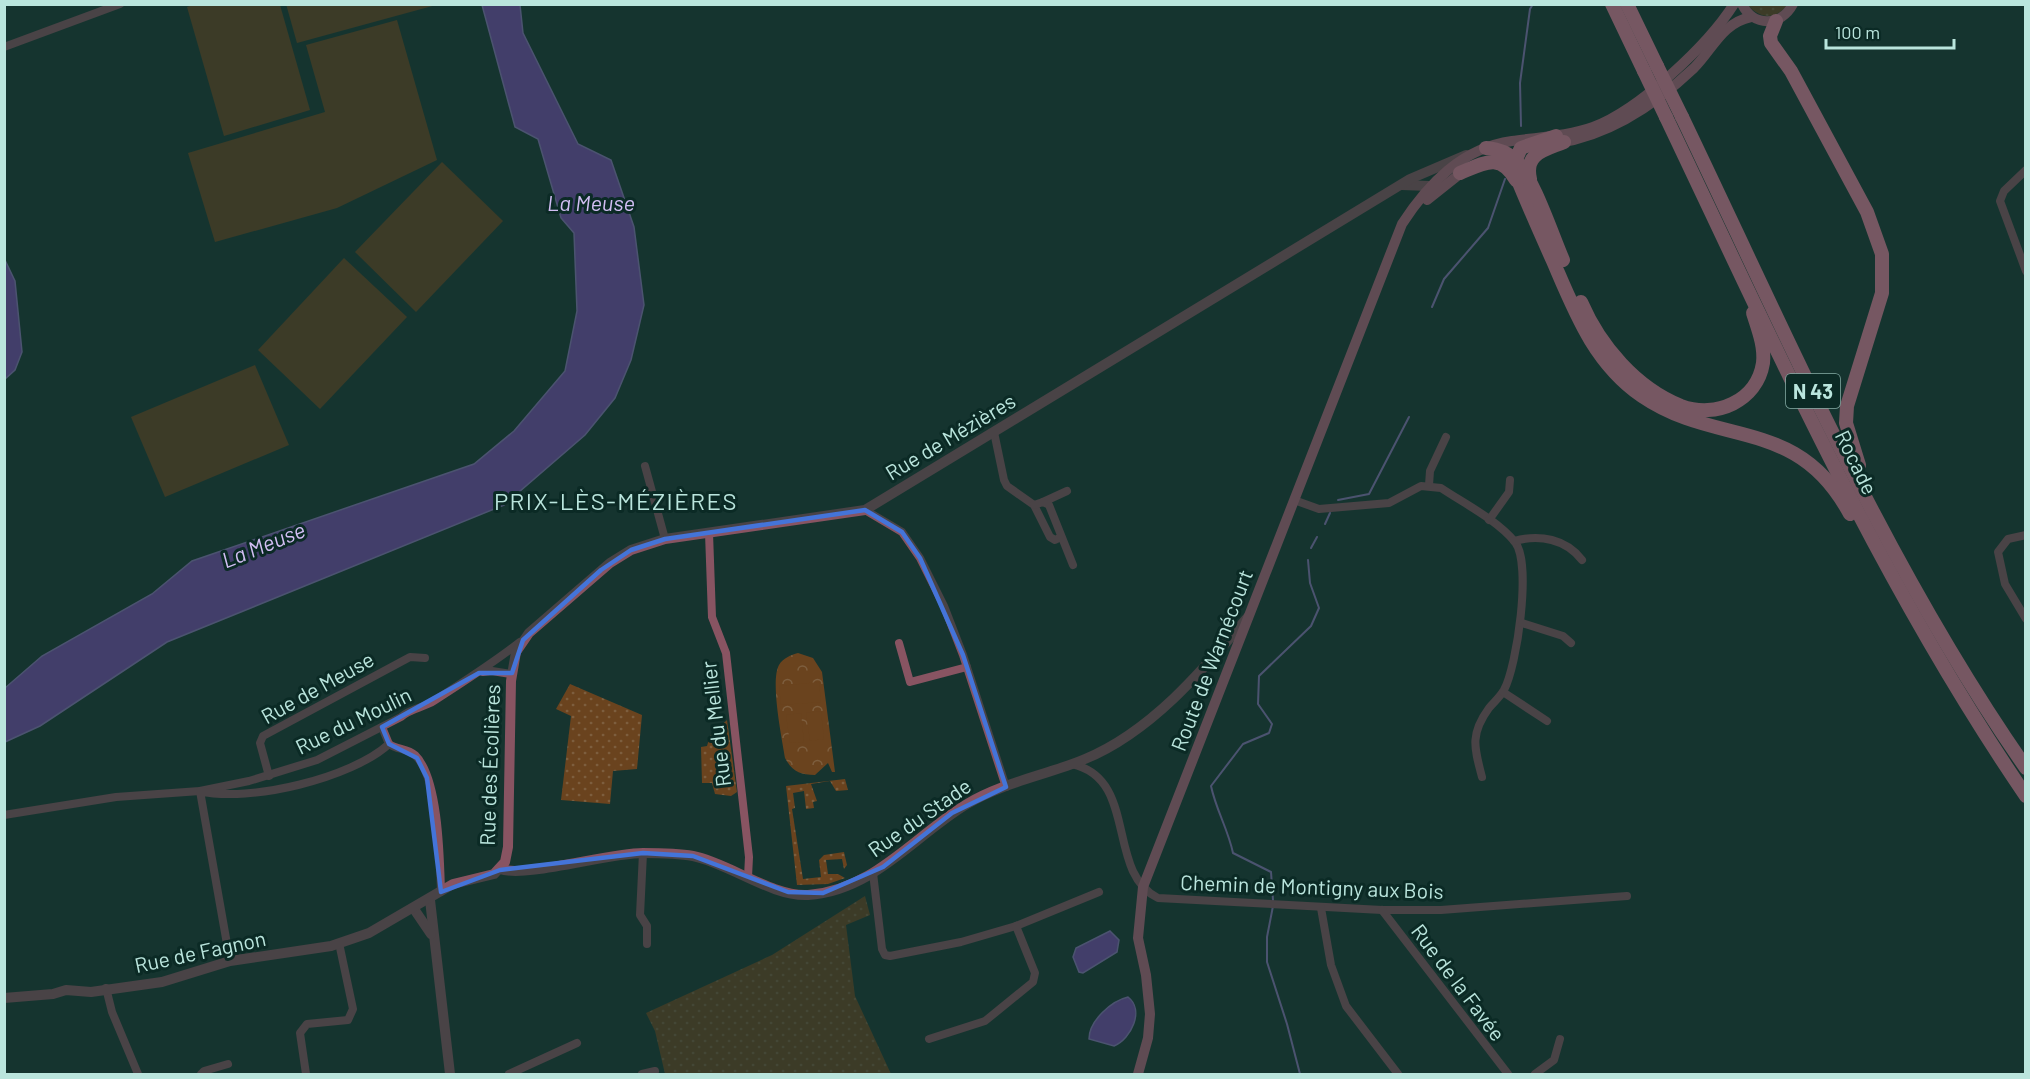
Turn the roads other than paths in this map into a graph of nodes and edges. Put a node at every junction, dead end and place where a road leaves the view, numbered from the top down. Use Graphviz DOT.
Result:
graph roads {
  1 [pos="120,4"];
  2 [pos="1612,4"];
  3 [pos="1627,4"];
  4 [pos="1734,4"];
  5 [pos="1742,4"];
  6 [pos="1793,4"];
  7 [pos="1751,17"];
  8 [pos="1776,21"];
  9 [pos="4,47"];
  10 [pos="1651,69"];
  11 [pos="1560,139"];
  12 [pos="1482,150"];
  13 [pos="1515,150"];
  14 [pos="2025,170"];
  15 [pos="1460,173"];
  16 [pos="1412,177"];
  17 [pos="1399,186"];
  18 [pos="1432,189"];
  19 [pos="1527,189"];
  20 [pos="1414,205"];
  21 [pos="1730,249"];
  22 [pos="1386,270"];
  23 [pos="2025,271"];
  24 [pos="994,432"];
  25 [pos="1446,437"];
  26 [pos="645,466"];
  27 [pos="1510,480"];
  28 [pos="1429,485"];
  29 [pos="1067,492"];
  30 [pos="1294,500"];
  31 [pos="1039,504"];
  32 [pos="865,510"];
  33 [pos="1489,520"];
  34 [pos="709,533"];
  35 [pos="2025,535"];
  36 [pos="665,538"];
  37 [pos="1872,539"];
  38 [pos="1514,541"];
  39 [pos="1582,560"];
  40 [pos="1073,565"];
  41 [pos="1911,582"];
  42 [pos="1250,614"];
  43 [pos="2025,619"];
  44 [pos="1522,622"];
  45 [pos="523,640"];
  46 [pos="899,643"];
  47 [pos="1571,643"];
  48 [pos="425,658"];
  49 [pos="492,663"];
  50 [pos="512,667"];
  51 [pos="967,667"];
  52 [pos="479,673"];
  53 [pos="1503,692"];
  54 [pos="1547,721"];
  55 [pos="382,728"];
  56 [pos="389,744"];
  57 [pos="1072,764"];
  58 [pos="2025,768"];
  59 [pos="269,776"];
  60 [pos="1482,777"];
  61 [pos="1006,787"];
  62 [pos="200,791"];
  63 [pos="2025,796"];
  64 [pos="4,815"];
  65 [pos="644,853"];
  66 [pos="500,869"];
  67 [pos="873,873"];
  68 [pos="748,877"];
  69 [pos="1143,887"];
  70 [pos="441,892"];
  71 [pos="1099,892"];
  72 [pos="1627,896"];
  73 [pos="430,900"];
  74 [pos="1321,908"];
  75 [pos="414,909"];
  76 [pos="1382,910"];
  77 [pos="1016,926"];
  78 [pos="432,937"];
  79 [pos="339,943"];
  80 [pos="647,944"];
  81 [pos="230,961"];
  82 [pos="106,988"];
  83 [pos="4,998"];
  84 [pos="930,1038"];
  85 [pos="1560,1039"];
  86 [pos="577,1043"];
  87 [pos="228,1064"];
  88 [pos="655,1071"];
  89 [pos="520,1072"];
  90 [pos="138,1074"];
  91 [pos="201,1074"];
  92 [pos="306,1074"];
  93 [pos="450,1074"];
  94 [pos="509,1074"];
  95 [pos="642,1074"];
  96 [pos="1138,1074"];
  97 [pos="1398,1074"];
  98 [pos="1508,1074"];
  99 [pos="1535,1074"];
  1 -- 9 [label="street"];
  2 -- 10 [label="highway, Rocade"];
  3 -- 10 [label="highway, N 43"];
  4 -- 11 [label="main road"];
  5 -- 7 [label="main road"];
  6 -- 8 [label="main road"];
  7 -- 8 [label="main road"];
  7 -- 11 [label="main road"];
  8 -- 41 [label="highway"];
  10 -- 21 [label="highway, Rocade / N 43, bridge"];
  10 -- 41 [label="highway, N 43, bridge"];
  11 -- 13 [label="highway"];
  11 -- 19 [label="highway"];
  12 -- 13 [label="highway"];
  12 -- 13 [label="main road, Route de Warnécourt"];
  12 -- 16 [label="street, Rue de Mézières"];
  12 -- 18 [label="main road, Route de Warnécourt"];
  13 -- 15 [label="main road, Route de Warnécourt"];
  13 -- 19 [label="highway"];
  14 -- 23 [label="street"];
  15 -- 18 [label="main road, Route de Warnécourt"];
  15 -- 19 [label="highway"];
  16 -- 17 [label="street, Rue de Mézières"];
  16 -- 18 [label="street"];
  17 -- 18 [label="street"];
  17 -- 20 [label="street"];
  17 -- 24 [label="street, Rue de Mézières"];
  18 -- 20 [label="main road, Route de Warnécourt"];
  18 -- 22 [label="main road, Route de Warnécourt"];
  19 -- 21 [label="highway"];
  19 -- 37 [label="highway"];
  20 -- 22 [label="main road, Route de Warnécourt"];
  21 -- 37 [label="highway, Rocade / N 43"];
  22 -- 30 [label="main road, Route de Warnécourt"];
  24 -- 31 [label="street"];
  24 -- 32 [label="street, Rue de Mézières"];
  25 -- 28 [label="street"];
  26 -- 36 [label="street"];
  27 -- 33 [label="street"];
  28 -- 30 [label="street"];
  28 -- 33 [label="street"];
  29 -- 31 [label="street"];
  30 -- 42 [label="main road, Route de Warnécourt"];
  31 -- 40 [label="street"];
  32 -- 34 [label="street, Rue de Mézières"];
  32 -- 51 [label="street"];
  33 -- 38 [label="street"];
  34 -- 36 [label="street, Rue de Mézières"];
  34 -- 68 [label="street, Rue du Mellier"];
  35 -- 43 [label="street"];
  36 -- 45 [label="street, Rue de Mézières"];
  37 -- 63 [label="highway, Rocade / N 43"];
  38 -- 39 [label="street"];
  38 -- 44 [label="street"];
  41 -- 58 [label="highway, N 43"];
  42 -- 57 [label="street, Rue du Stade"];
  42 -- 69 [label="main road, Route de Warnécourt"];
  44 -- 47 [label="street"];
  44 -- 53 [label="street"];
  45 -- 49 [label="street, Rue du Moulin"];
  45 -- 50 [label="street, Rue de Mézières"];
  46 -- 51 [label="street"];
  48 -- 59 [label="street, Rue de Meuse"];
  49 -- 50 [label="street"];
  49 -- 52 [label="street, Rue du Moulin"];
  50 -- 52 [label="street"];
  50 -- 66 [label="street, Rue des Écolières"];
  51 -- 61 [label="street"];
  52 -- 55 [label="street, Rue du Moulin"];
  53 -- 54 [label="street"];
  53 -- 60 [label="street"];
  55 -- 56 [label="street"];
  55 -- 59 [label="street, Rue du Moulin"];
  56 -- 62 [label="street, Rue du Moulin"];
  56 -- 70 [label="street"];
  57 -- 61 [label="street, Rue du Stade"];
  57 -- 69 [label="street"];
  59 -- 62 [label="street, Rue du Moulin"];
  61 -- 67 [label="street, Rue du Stade"];
  62 -- 64 [label="street, Rue du Moulin"];
  62 -- 81 [label="street"];
  65 -- 66 [label="street, Rue du Stade"];
  65 -- 68 [label="street, Rue du Stade"];
  65 -- 80 [label="street"];
  66 -- 70 [label="street, Rue du Stade"];
  67 -- 68 [label="street, Rue du Stade"];
  67 -- 77 [label="street"];
  69 -- 74 [label="street, Chemin de Montigny aux Bois"];
  69 -- 96 [label="main road, Route de Warnécourt"];
  70 -- 73 [label="street, Rue du Stade"];
  71 -- 77 [label="street"];
  72 -- 76 [label="street, Chemin de Montigny aux Bois"];
  73 -- 75 [label="street, Rue de Fagnon"];
  73 -- 78 [label="street"];
  74 -- 76 [label="street, Chemin de Montigny aux Bois"];
  74 -- 97 [label="street"];
  75 -- 78 [label="street"];
  75 -- 79 [label="street, Rue de Fagnon"];
  76 -- 98 [label="street, Rue de la Favée"];
  77 -- 84 [label="street"];
  78 -- 93 [label="street"];
  79 -- 81 [label="street, Rue de Fagnon"];
  79 -- 92 [label="street"];
  81 -- 82 [label="street, Rue de Fagnon"];
  82 -- 83 [label="street, Rue de Fagnon"];
  82 -- 90 [label="street"];
  85 -- 99 [label="street"];
  86 -- 89 [label="street"];
  87 -- 91 [label="street"];
  88 -- 95 [label="street"];
  89 -- 94 [label="street"];
}
